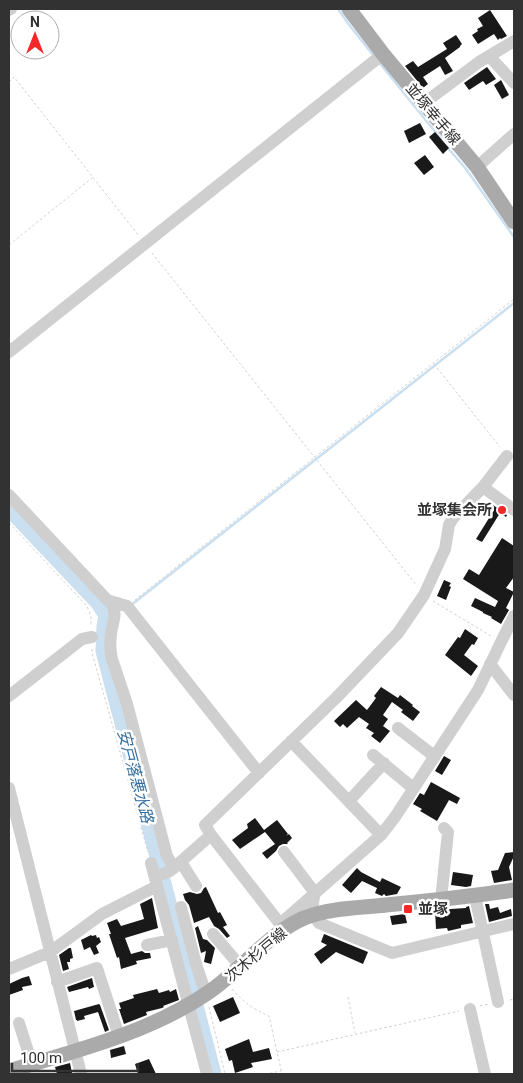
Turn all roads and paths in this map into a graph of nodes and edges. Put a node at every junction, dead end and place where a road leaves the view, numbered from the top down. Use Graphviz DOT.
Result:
graph roads {
  1 [pos="349,9"];
  2 [pos="514,41"];
  3 [pos="489,56"];
  4 [pos="379,58"];
  5 [pos="9,82"];
  6 [pos="514,84"];
  7 [pos="424,103"];
  8 [pos="514,134"];
  9 [pos="477,167"];
  10 [pos="93,178"];
  11 [pos="514,222"];
  12 [pos="145,243"];
  13 [pos="9,245"];
  14 [pos="514,299"];
  15 [pos="9,352"];
  16 [pos="433,363"];
  17 [pos="507,456"];
  18 [pos="315,459"];
  19 [pos="483,487"];
  20 [pos="9,495"];
  21 [pos="514,510"];
  22 [pos="9,523"];
  23 [pos="424,595"];
  24 [pos="110,602"];
  25 [pos="127,606"];
  26 [pos="514,616"];
  27 [pos="92,636"];
  28 [pos="501,642"];
  29 [pos="490,664"];
  30 [pos="514,695"];
  31 [pos="9,696"];
  32 [pos="398,728"];
  33 [pos="291,741"];
  34 [pos="373,755"];
  35 [pos="434,756"];
  36 [pos="384,763"];
  37 [pos="259,773"];
  38 [pos="9,788"];
  39 [pos="413,788"];
  40 [pos="349,801"];
  41 [pos="444,828"];
  42 [pos="381,834"];
  43 [pos="211,835"];
  44 [pos="284,852"];
  45 [pos="151,863"];
  46 [pos="175,867"];
  47 [pos="156,882"];
  48 [pos="196,886"];
  49 [pos="514,890"];
  50 [pos="315,893"];
  51 [pos="475,896"];
  52 [pos="441,900"];
  53 [pos="181,907"];
  54 [pos="313,915"];
  55 [pos="514,924"];
  56 [pos="282,926"];
  57 [pos="482,932"];
  58 [pos="213,934"];
  59 [pos="172,940"];
  60 [pos="147,945"];
  61 [pos="50,952"];
  62 [pos="241,967"];
  63 [pos="9,968"];
  64 [pos="225,981"];
  65 [pos="57,982"];
  66 [pos="206,994"];
  67 [pos="348,997"];
  68 [pos="514,999"];
  69 [pos="498,1002"];
  70 [pos="188,1005"];
  71 [pos="470,1009"];
  72 [pos="19,1023"];
  73 [pos="355,1034"];
  74 [pos="119,1036"];
  75 [pos="75,1051"];
  76 [pos="277,1052"];
  77 [pos="32,1064"];
  78 [pos="9,1071"];
  79 [pos="282,1071"];
  80 [pos="80,1074"];
  81 [pos="207,1074"];
  82 [pos="225,1074"];
  83 [pos="265,1074"];
  84 [pos="282,1074"];
  85 [pos="485,1074"];
  1 -- 4 [label="main road, 並塚幸手線"];
  2 -- 3 [label="street"];
  3 -- 6 [label="street"];
  3 -- 7 [label="street"];
  4 -- 7 [label="main road, 並塚幸手線"];
  4 -- 12 [label="street"];
  5 -- 10 [label="path"];
  7 -- 9 [label="main road, 並塚幸手線"];
  8 -- 9 [label="street"];
  9 -- 11 [label="main road, 並塚幸手線"];
  10 -- 12 [label="path"];
  10 -- 13 [label="path"];
  12 -- 15 [label="street"];
  12 -- 18 [label="path"];
  14 -- 16 [label="path"];
  16 -- 17 [label="path"];
  16 -- 18 [label="path"];
  17 -- 19 [label="street"];
  18 -- 23 [label="path"];
  18 -- 25 [label="path"];
  19 -- 21 [label="street"];
  19 -- 23 [label="street"];
  20 -- 24 [label="street"];
  22 -- 27 [label="path"];
  23 -- 28 [label="path"];
  23 -- 33 [label="street"];
  24 -- 25 [label="street"];
  24 -- 46 [label="street"];
  25 -- 37 [label="street"];
  26 -- 28 [label="street"];
  27 -- 31 [label="street"];
  27 -- 45 [label="path"];
  28 -- 29 [label="street"];
  29 -- 30 [label="street"];
  29 -- 35 [label="street"];
  32 -- 35 [label="street"];
  33 -- 37 [label="street"];
  33 -- 40 [label="street"];
  34 -- 36 [label="street"];
  35 -- 39 [label="street"];
  36 -- 39 [label="street"];
  36 -- 40 [label="street"];
  37 -- 43 [label="street"];
  38 -- 61 [label="street"];
  39 -- 42 [label="street"];
  40 -- 42 [label="street"];
  41 -- 52 [label="street"];
  42 -- 50 [label="street"];
  43 -- 46 [label="street"];
  43 -- 56 [label="street"];
  44 -- 50 [label="street"];
  45 -- 47 [label="street"];
  46 -- 47 [label="street"];
  46 -- 48 [label="street"];
  47 -- 59 [label="street"];
  47 -- 61 [label="street"];
  49 -- 51 [label="main road, 次木杉戸線"];
  50 -- 54 [label="street"];
  50 -- 56 [label="street"];
  51 -- 52 [label="main road, 次木杉戸線"];
  51 -- 57 [label="street"];
  52 -- 54 [label="main road, 次木杉戸線"];
  53 -- 66 [label="street"];
  54 -- 56 [label="main road, 次木杉戸線"];
  54 -- 57 [label="street"];
  55 -- 57 [label="street"];
  56 -- 62 [label="main road, 次木杉戸線"];
  57 -- 69 [label="street"];
  58 -- 62 [label="street"];
  59 -- 60 [label="street"];
  59 -- 70 [label="street"];
  61 -- 63 [label="street"];
  61 -- 65 [label="street"];
  62 -- 64 [label="main road, 次木杉戸線"];
  64 -- 66 [label="main road, 次木杉戸線"];
  64 -- 76 [label="path"];
  65 -- 74 [label="street"];
  65 -- 75 [label="street"];
  66 -- 70 [label="main road, 次木杉戸線"];
  66 -- 82 [label="path"];
  67 -- 73 [label="path"];
  68 -- 69 [label="path"];
  69 -- 71 [label="path"];
  70 -- 74 [label="main road"];
  70 -- 81 [label="street"];
  71 -- 73 [label="path"];
  71 -- 85 [label="street"];
  72 -- 77 [label="street"];
  73 -- 76 [label="path"];
  74 -- 75 [label="main road"];
  75 -- 77 [label="main road"];
  75 -- 80 [label="street"];
  76 -- 79 [label="path"];
  77 -- 78 [label="main road"];
  79 -- 83 [label="path"];
  79 -- 84 [label="path"];
}
